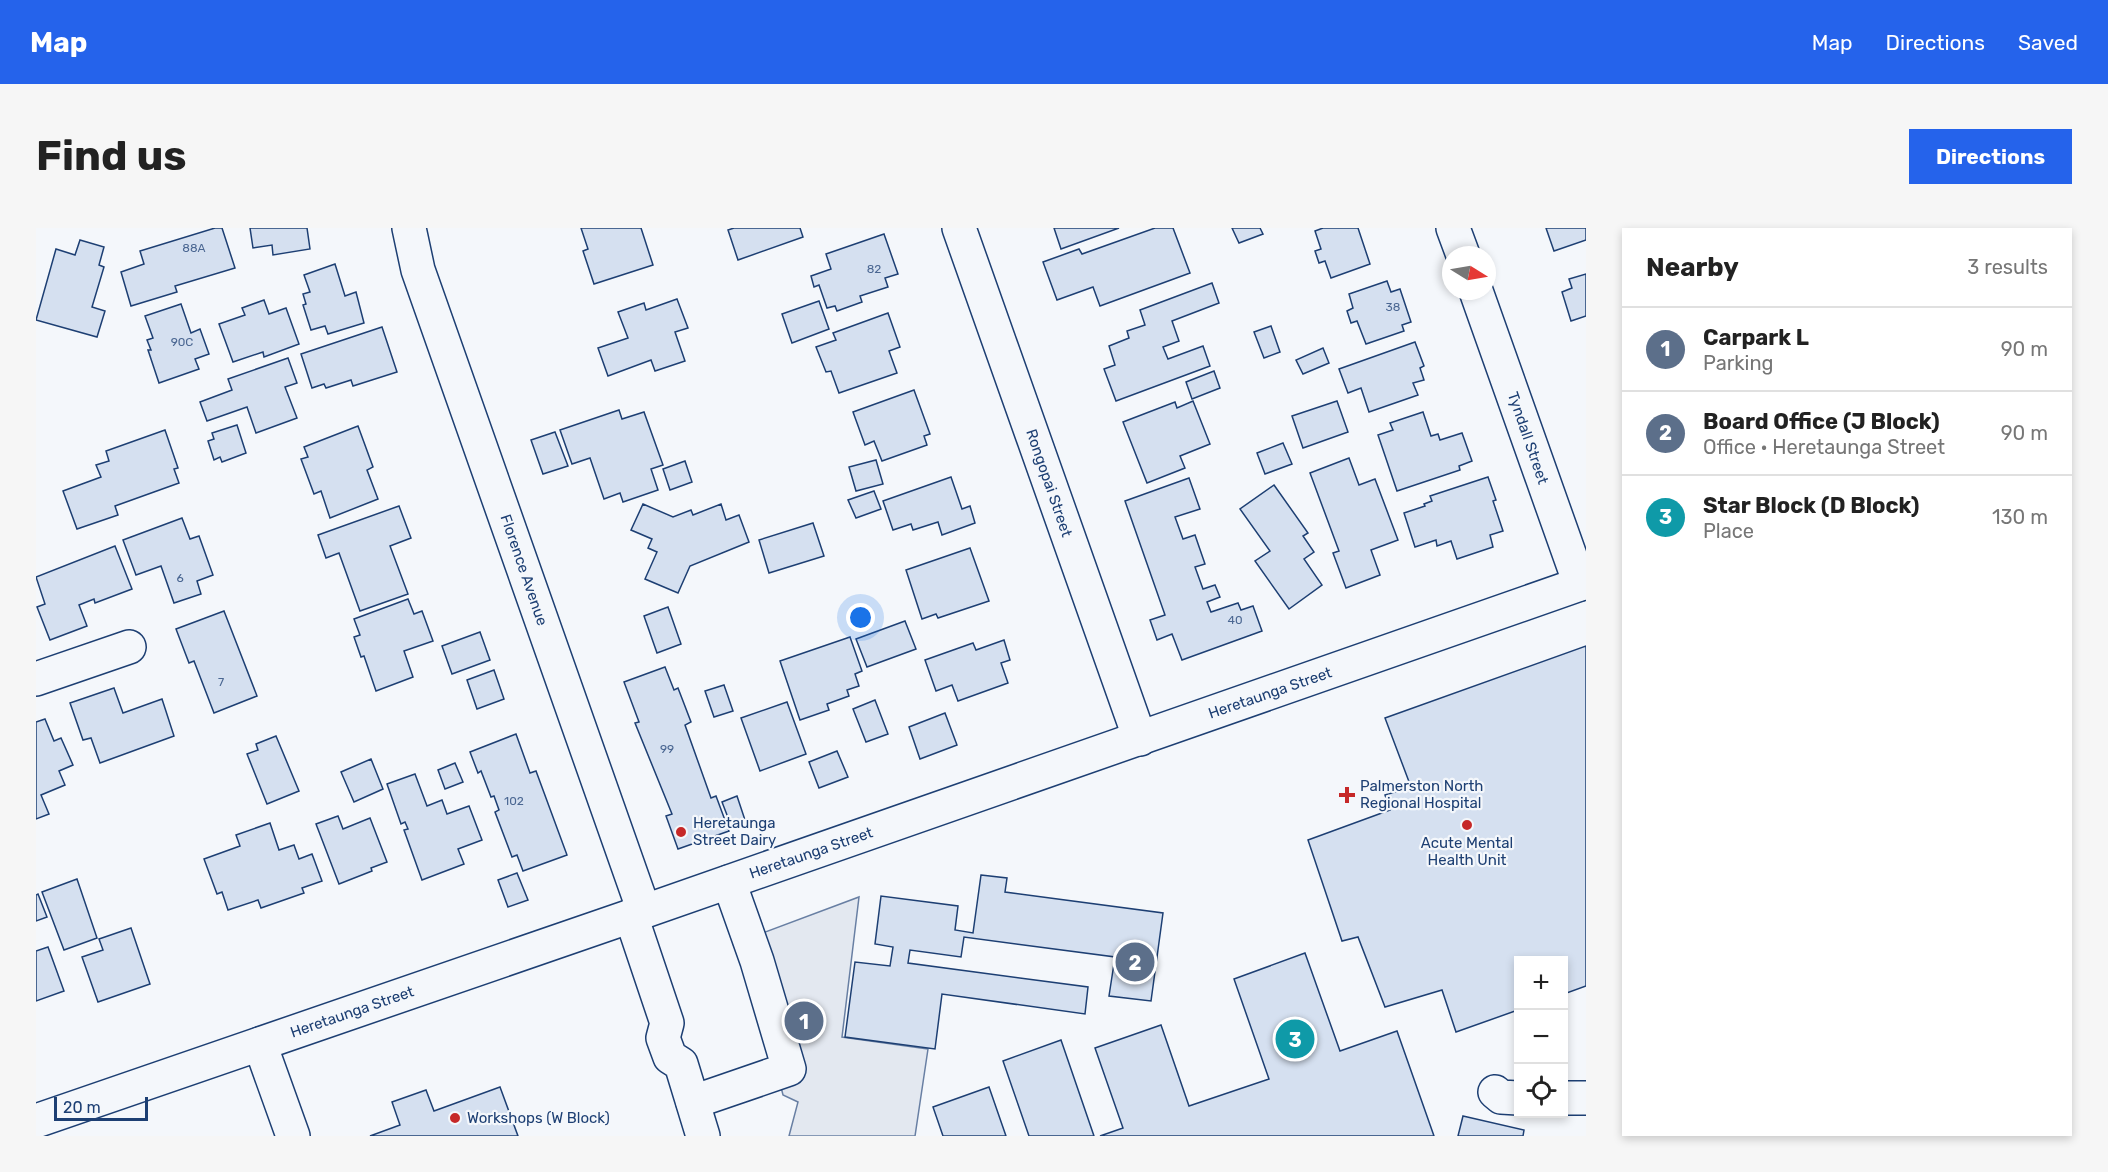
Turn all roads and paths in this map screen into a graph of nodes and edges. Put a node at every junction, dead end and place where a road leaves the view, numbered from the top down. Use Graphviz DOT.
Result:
graph roads {
  1 [pos="409,228"];
  2 [pos="959,228"];
  3 [pos="1453,228"];
  4 [pos="1460,246"];
  5 [pos="1479,300"];
  6 [pos="1583,583"];
  7 [pos="129,647"];
  8 [pos="36,679"];
  9 [pos="1140,739"];
  10 [pos="729,882"];
  11 [pos="637,914"];
  12 [pos="260,1044"];
  13 [pos="1568,1098"];
  14 [pos="1586,1098"];
  15 [pos="693,1102"];
  16 [pos="36,1121"];
  17 [pos="293,1136"];
  18 [pos="703,1136"];
  1 -- 11 [label="street, Florence Avenue"];
  2 -- 9 [label="street, Rongopai Street"];
  3 -- 4 [label="street"];
  5 -- 6 [label="street, Tyndall Street"];
  6 -- 9 [label="street, Heretaunga Street"];
  7 -- 8 [label="street"];
  9 -- 10 [label="street, Heretaunga Street"];
  10 -- 11 [label="street, Heretaunga Street"];
  10 -- 15 [label="street"];
  11 -- 12 [label="street, Heretaunga Street"];
  11 -- 15 [label="street, Florence Avenue"];
  12 -- 16 [label="street, Heretaunga Street"];
  12 -- 17 [label="street"];
  13 -- 14 [label="street"];
  15 -- 18 [label="street, Florence Avenue"];
}
